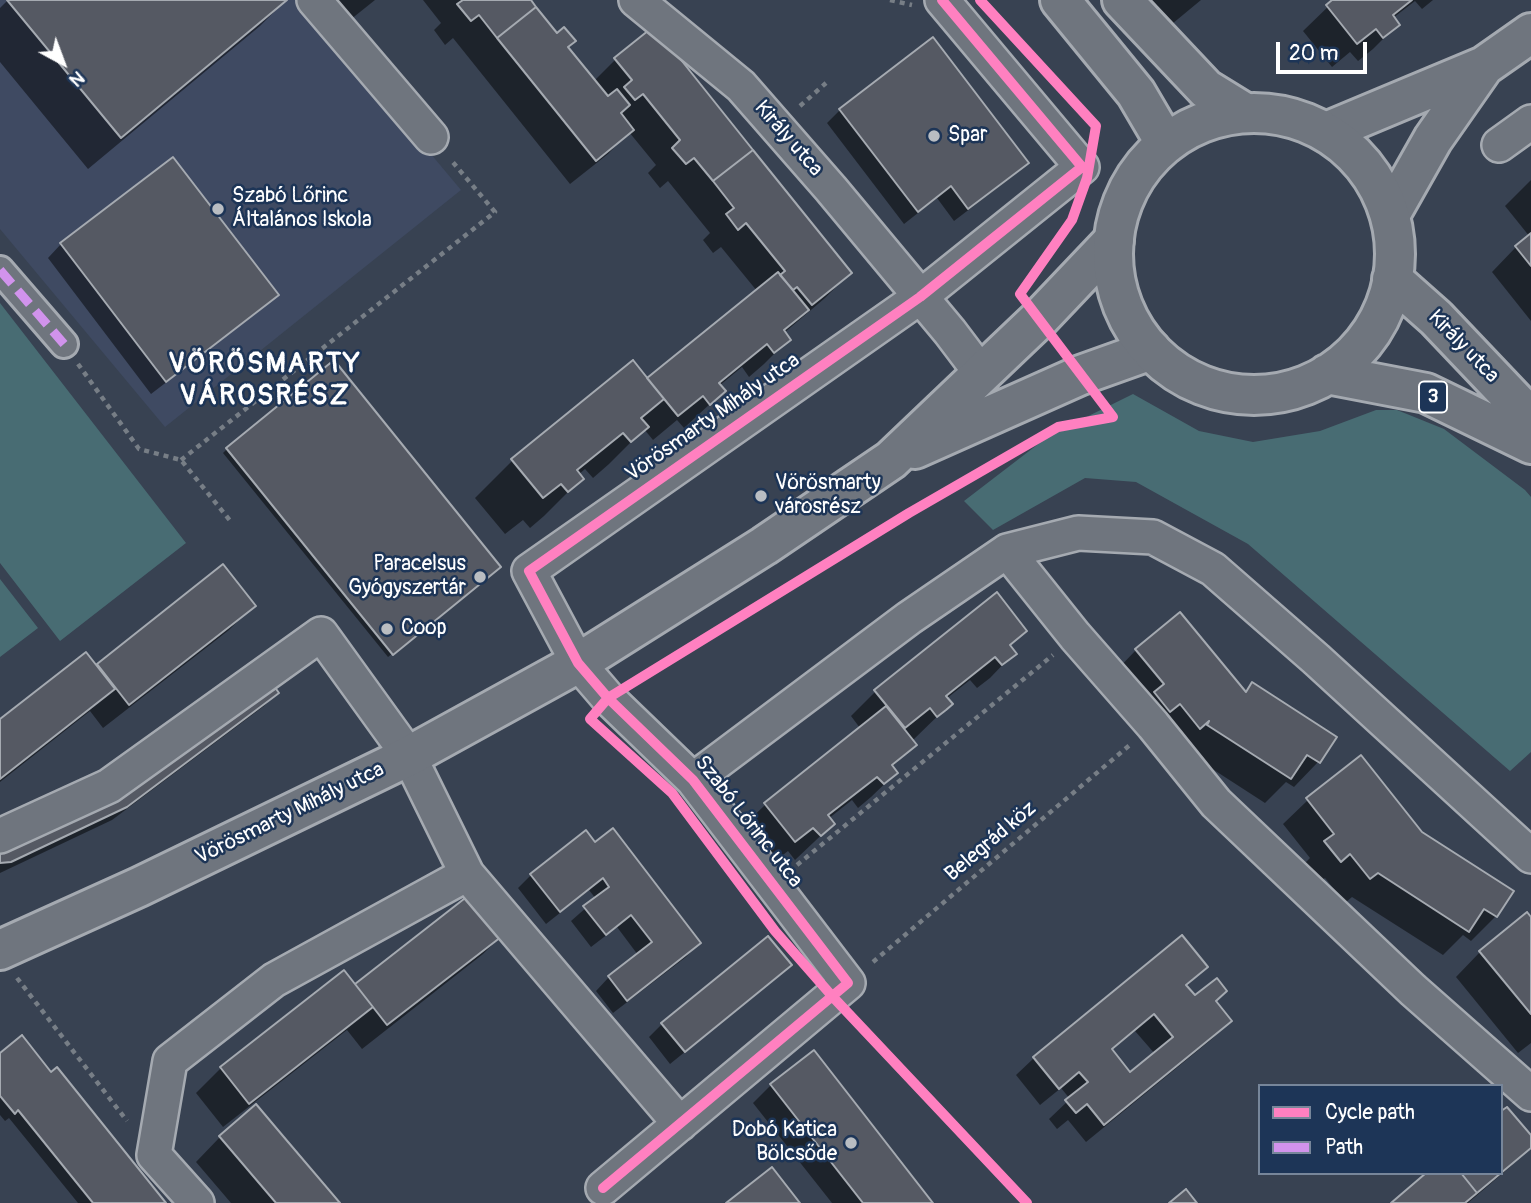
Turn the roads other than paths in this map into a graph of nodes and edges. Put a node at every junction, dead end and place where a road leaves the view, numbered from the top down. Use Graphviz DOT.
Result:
graph roads {
  1 [pos="314,0"];
  2 [pos="636,0"];
  3 [pos="1060,0"];
  4 [pos="1122,0"];
  5 [pos="928,2"];
  6 [pos="1531,33"];
  7 [pos="1484,66"];
  8 [pos="1245,113"];
  9 [pos="1531,122"];
  10 [pos="1326,132"];
  11 [pos="431,137"];
  12 [pos="1166,144"];
  13 [pos="1499,145"];
  14 [pos="1390,215"];
  15 [pos="1114,240"];
  16 [pos="0,270"];
  17 [pos="1392,279"];
  18 [pos="920,298"];
  19 [pos="64,344"];
  20 [pos="1151,350"];
  21 [pos="981,373"];
  22 [pos="1328,374"];
  23 [pos="1531,418"];
  24 [pos="1531,444"];
  25 [pos="891,460"];
  26 [pos="1007,551"];
  27 [pos="528,570"];
  28 [pos="578,663"];
  29 [pos="409,756"];
  30 [pos="693,779"];
  31 [pos="0,836"];
  32 [pos="1527,841"];
  33 [pos="467,874"];
  34 [pos="9,964"];
  35 [pos="1531,1094"];
  36 [pos="680,1124"];
  37 [pos="603,1188"];
  38 [pos="197,1203"];
  1 -- 11 [label="street"];
  2 -- 18 [label="street, Király utca"];
  3 -- 12 [label="main road"];
  4 -- 8 [label="main road"];
  5 -- 18 [label="street, Vörösmarty Mihály utca"];
  6 -- 7 [label="main road"];
  7 -- 10 [label="main road"];
  7 -- 14 [label="main road"];
  8 -- 10 [label="main road"];
  8 -- 12 [label="main road"];
  9 -- 13 [label="street"];
  10 -- 14 [label="main road"];
  12 -- 15 [label="main road"];
  14 -- 17 [label="main road"];
  15 -- 20 [label="main road"];
  15 -- 21 [label="main road, Vörösmarty Mihály utca"];
  16 -- 19 [label="street"];
  17 -- 22 [label="main road"];
  17 -- 23 [label="main road, Király utca"];
  18 -- 21 [label="street, Király utca"];
  18 -- 27 [label="street, Vörösmarty Mihály utca"];
  20 -- 22 [label="main road"];
  20 -- 25 [label="main road, Vörösmarty Mihály utca"];
  21 -- 25 [label="main road, Vörösmarty Mihály utca"];
  22 -- 24 [label="main road, Király utca / 3"];
  25 -- 28 [label="main road, Vörösmarty Mihály utca"];
  26 -- 30 [label="street"];
  26 -- 32 [label="street"];
  26 -- 35 [label="street"];
  27 -- 28 [label="street, Szabó Lőrinc utca"];
  28 -- 29 [label="main road, Vörösmarty Mihály utca"];
  28 -- 30 [label="street, Szabó Lőrinc utca"];
  29 -- 31 [label="street"];
  29 -- 33 [label="street"];
  29 -- 34 [label="main road, Vörösmarty Mihály utca"];
  30 -- 36 [label="street, Szabó Lőrinc utca"];
  33 -- 36 [label="street"];
  33 -- 38 [label="street"];
  36 -- 37 [label="street"];
}
